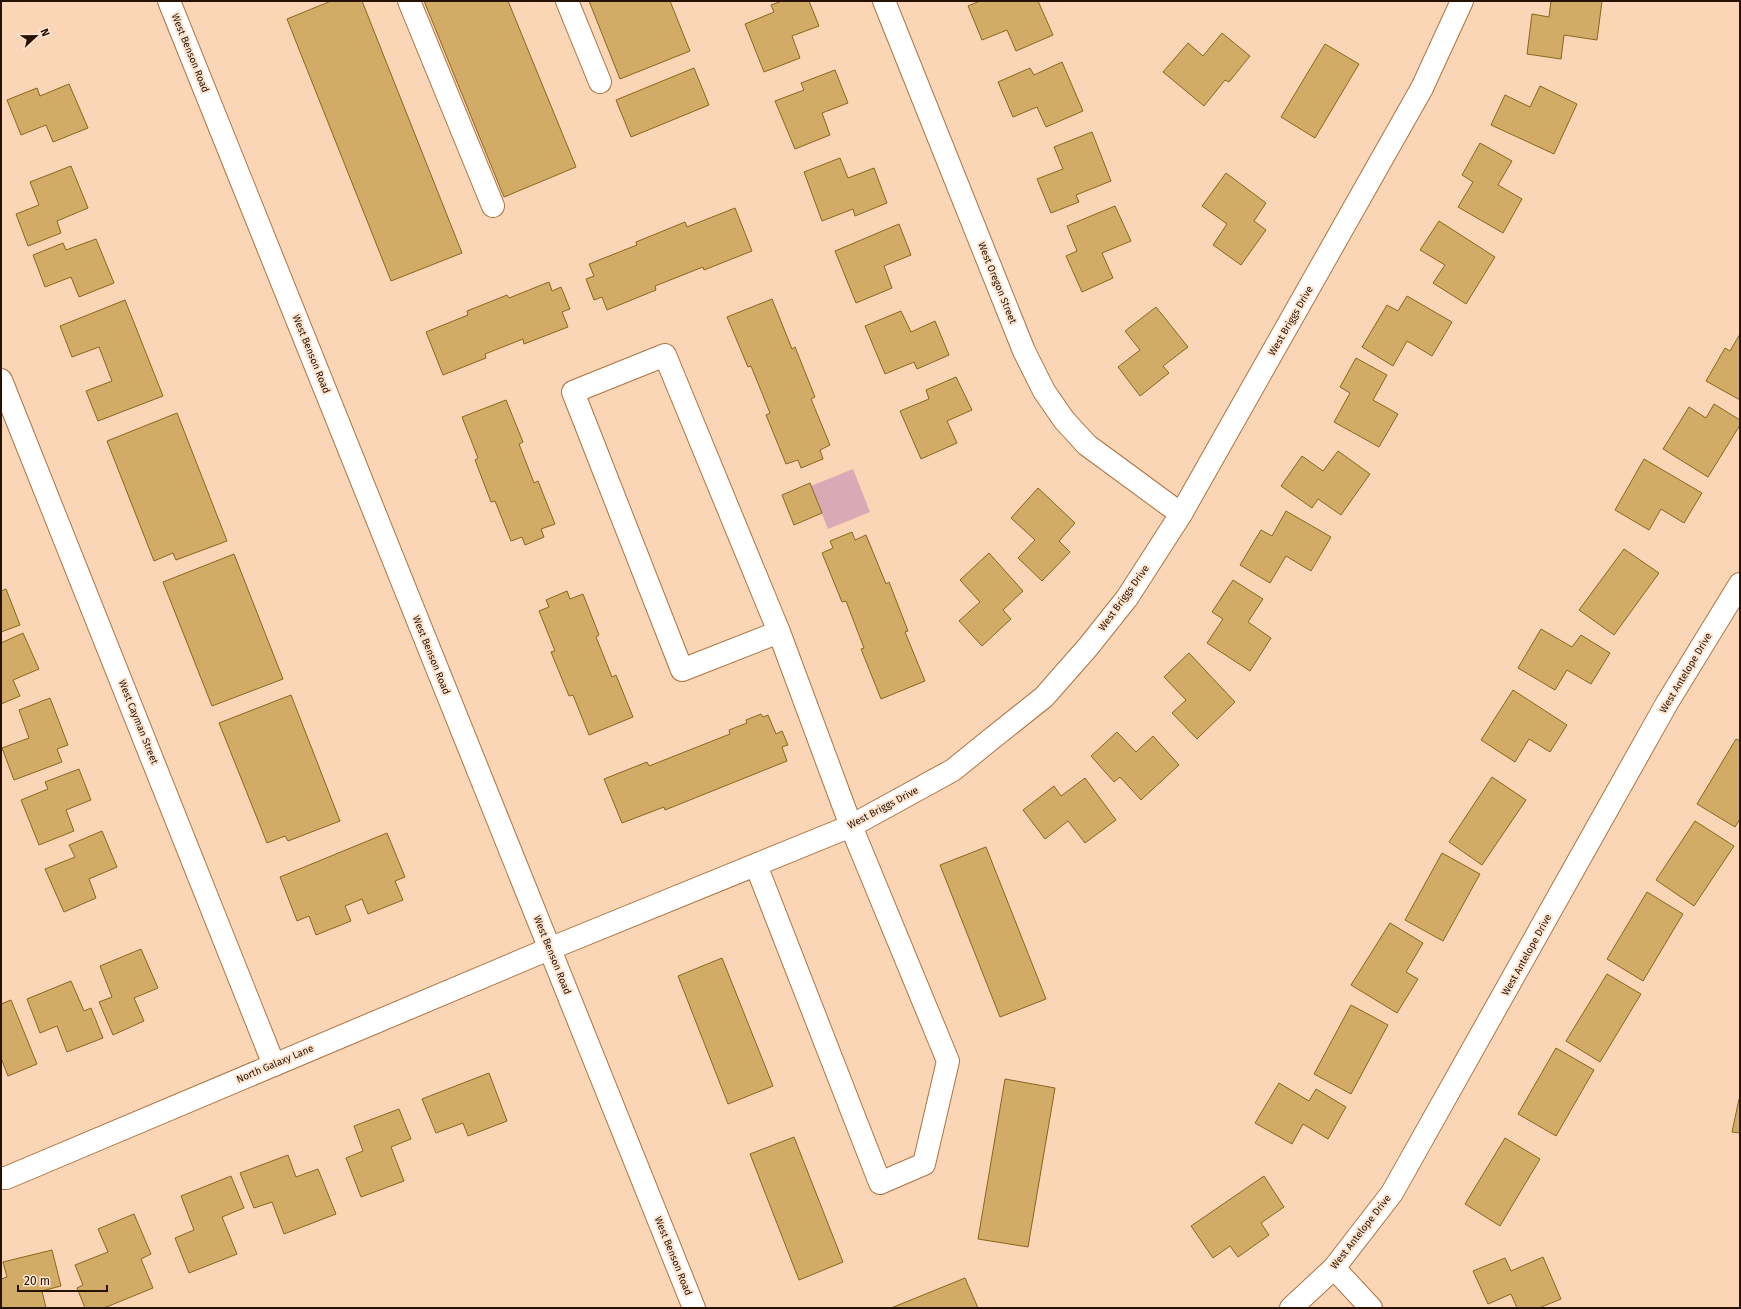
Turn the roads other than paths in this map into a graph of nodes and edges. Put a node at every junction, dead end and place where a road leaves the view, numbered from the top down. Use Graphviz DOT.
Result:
graph roads {
  1 [pos="169,1"];
  2 [pos="409,1"];
  3 [pos="567,1"];
  4 [pos="884,1"];
  5 [pos="1462,1"];
  6 [pos="600,82"];
  7 [pos="493,206"];
  8 [pos="1,380"];
  9 [pos="1181,514"];
  10 [pos="1740,584"];
  11 [pos="779,632"];
  12 [pos="851,826"];
  13 [pos="756,865"];
  14 [pos="549,949"];
  15 [pos="274,1065"];
  16 [pos="1,1178"];
  17 [pos="1334,1268"];
  18 [pos="694,1308"];
  19 [pos="1291,1308"];
  20 [pos="1371,1308"];
  1 -- 14 [label="street, West Benson Road"];
  2 -- 7 [label="street"];
  3 -- 6 [label="street"];
  4 -- 9 [label="street, West Oregon Street"];
  5 -- 9 [label="street, West Briggs Drive"];
  8 -- 15 [label="street, West Cayman Street"];
  9 -- 12 [label="street, West Briggs Drive"];
  10 -- 17 [label="street, West Antelope Drive"];
  11 -- 11 [label="street"];
  11 -- 12 [label="street"];
  12 -- 13 [label="street, West Briggs Drive"];
  12 -- 13 [label="street"];
  13 -- 14 [label="street, West Briggs Drive"];
  14 -- 15 [label="street, North Galaxy Lane"];
  14 -- 18 [label="street, West Benson Road"];
  15 -- 16 [label="street, North Galaxy Lane"];
  17 -- 19 [label="street, West Antelope Drive"];
  17 -- 20 [label="street"];
}
